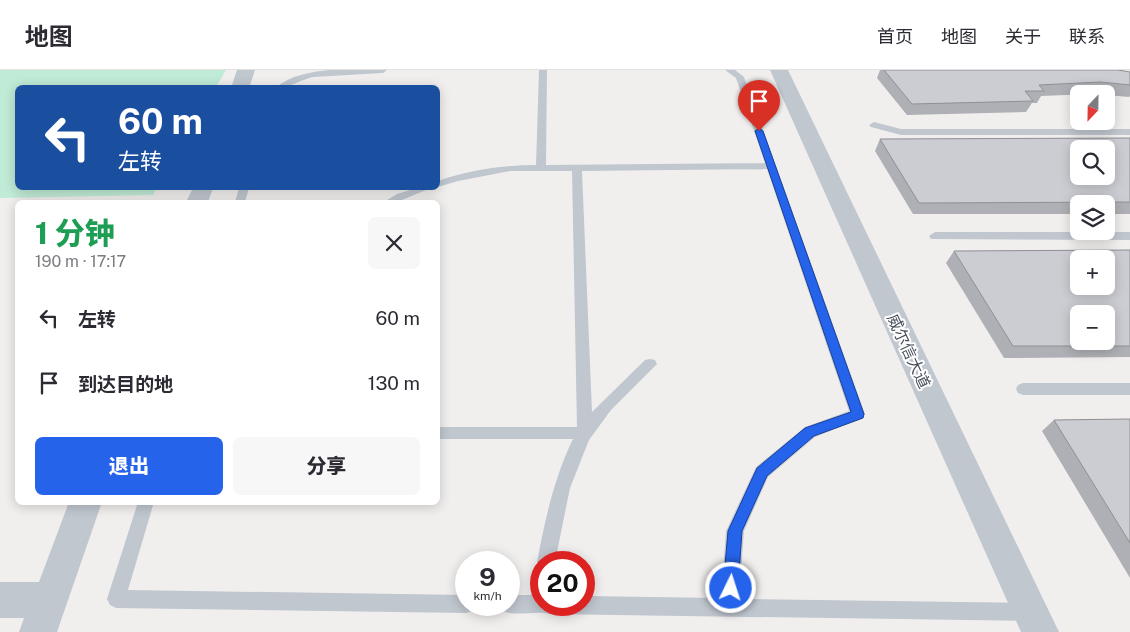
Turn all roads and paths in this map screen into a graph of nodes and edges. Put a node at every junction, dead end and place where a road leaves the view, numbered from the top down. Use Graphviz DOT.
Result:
graph roads {
  1 [pos="246,70"];
  2 [pos="383,70"];
  3 [pos="543,70"];
  4 [pos="729,70"];
  5 [pos="779,70"];
  6 [pos="241,85"];
  7 [pos="284,85"];
  8 [pos="874,124"];
  9 [pos="1130,132"];
  10 [pos="771,166"];
  11 [pos="540,168"];
  12 [pos="577,168"];
  13 [pos="440,183"];
  14 [pos="420,190"];
  15 [pos="393,200"];
  16 [pos="935,236"];
  17 [pos="1130,236"];
  18 [pos="650,364"];
  19 [pos="1130,389"];
  20 [pos="1023,390"];
  21 [pos="440,433"];
  22 [pos="585,433"];
  23 [pos="85,505"];
  24 [pos="145,505"];
  25 [pos="549,551"];
  26 [pos="0,600"];
  27 [pos="595,603"];
  28 [pos="455,604"];
  29 [pos="729,608"];
  30 [pos="44,616"];
  31 [pos="1036,622"];
  1 -- 6 [label="street"];
  2 -- 7 [label="lane"];
  3 -- 11 [label="lane"];
  4 -- 10 [label="lane"];
  5 -- 31 [label="street, 威尔信大道"];
  8 -- 9 [label="lane"];
  10 -- 12 [label="lane"];
  10 -- 29 [label="lane"];
  11 -- 12 [label="lane"];
  11 -- 13 [label="lane"];
  12 -- 22 [label="lane"];
  14 -- 15 [label="lane"];
  16 -- 17 [label="lane"];
  18 -- 22 [label="lane"];
  19 -- 20 [label="lane"];
  21 -- 22 [label="lane"];
  22 -- 25 [label="lane"];
  23 -- 30 [label="street"];
  24 -- 28 [label="lane"];
  26 -- 30 [label="street"];
  27 -- 29 [label="lane"];
  29 -- 31 [label="lane"];
}
